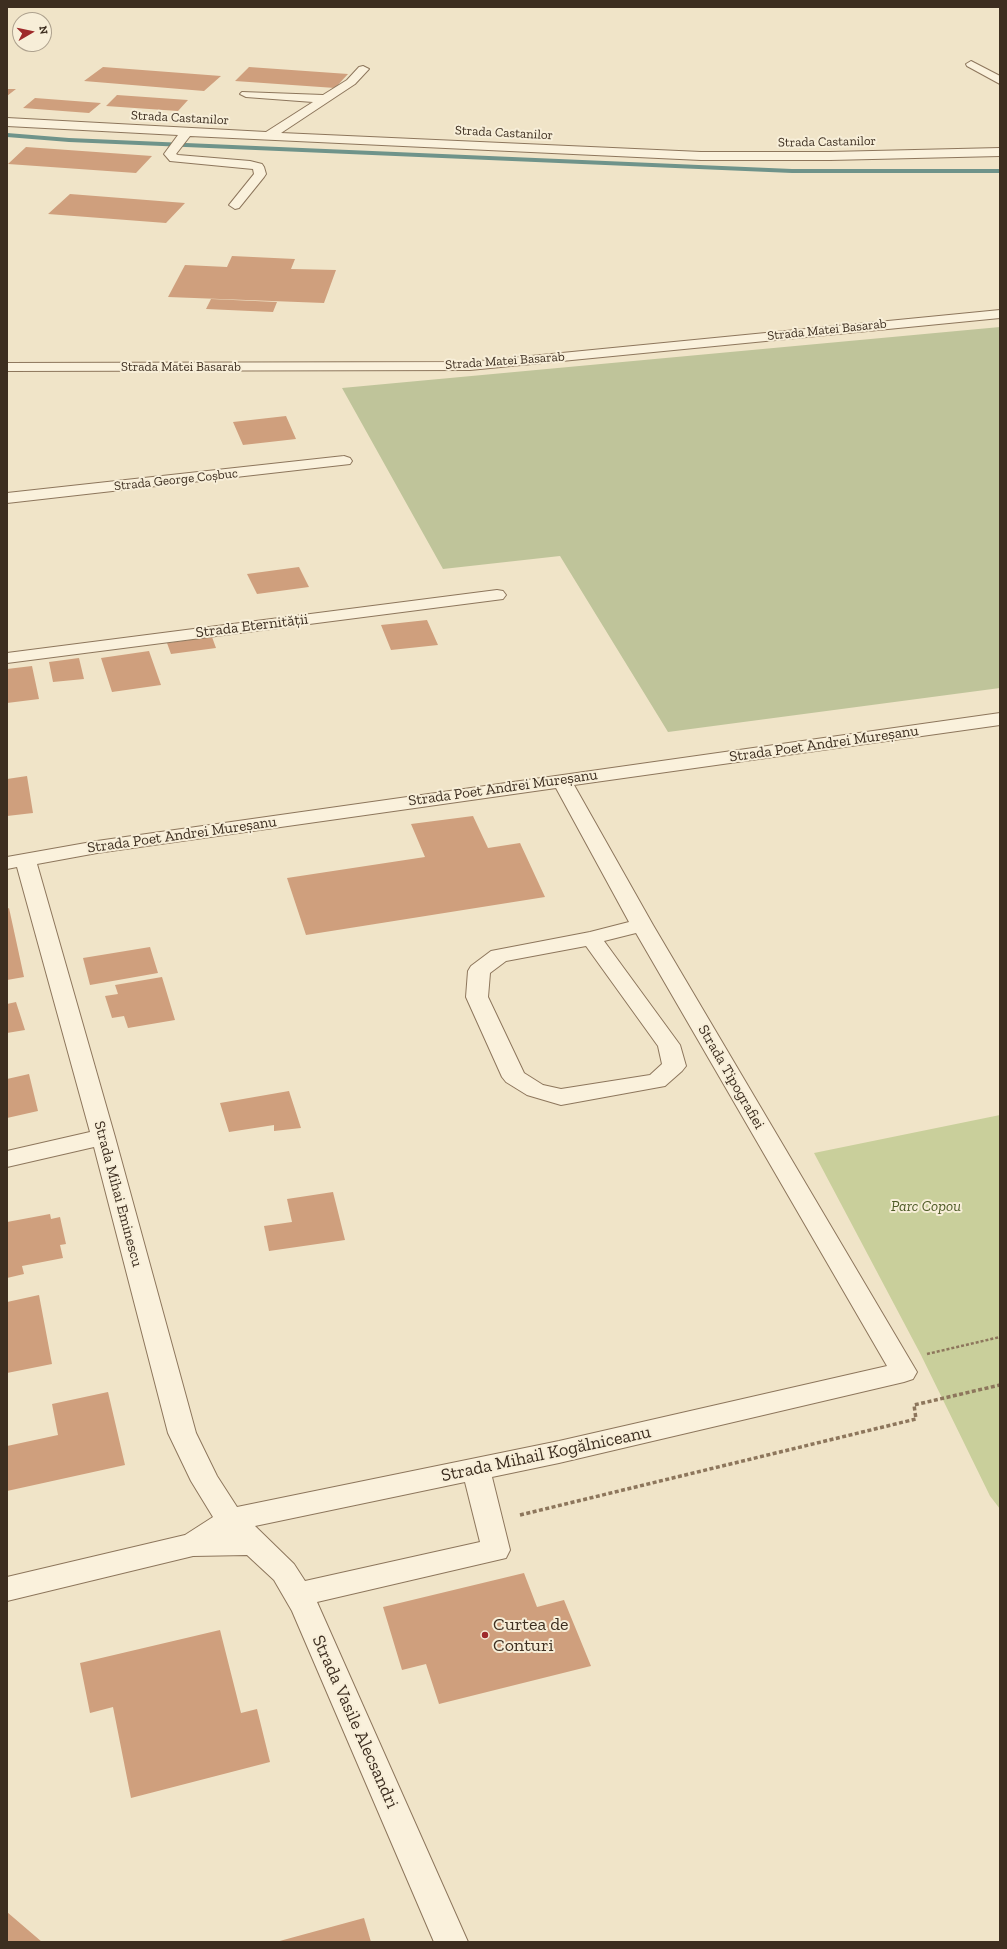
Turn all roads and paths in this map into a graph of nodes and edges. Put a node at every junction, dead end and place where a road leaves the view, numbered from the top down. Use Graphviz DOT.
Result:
graph roads {
  1 [pos="971,64"];
  2 [pos="363,68"];
  3 [pos="1000,81"];
  4 [pos="246,94"];
  5 [pos="326,99"];
  6 [pos="7,122"];
  7 [pos="187,132"];
  8 [pos="268,136"];
  9 [pos="1000,152"];
  10 [pos="236,205"];
  11 [pos="1000,314"];
  12 [pos="7,367"];
  13 [pos="344,461"];
  14 [pos="7,498"];
  15 [pos="496,595"];
  16 [pos="7,658"];
  17 [pos="1000,719"];
  18 [pos="561,780"];
  19 [pos="16,861"];
  20 [pos="642,925"];
  21 [pos="591,938"];
  22 [pos="103,1137"];
  23 [pos="7,1159"];
  24 [pos="1000,1337"];
  25 [pos="904,1372"];
  26 [pos="1000,1385"];
  27 [pos="476,1469"];
  28 [pos="230,1520"];
  29 [pos="489,1522"];
  30 [pos="253,1542"];
  31 [pos="193,1545"];
  32 [pos="7,1589"];
  33 [pos="298,1595"];
  34 [pos="451,1942"];
  1 -- 3 [label="street"];
  2 -- 5 [label="street"];
  4 -- 5 [label="street"];
  5 -- 8 [label="street"];
  6 -- 7 [label="street, Strada Castanilor"];
  7 -- 8 [label="street, Strada Castanilor"];
  7 -- 10 [label="street"];
  8 -- 9 [label="street, Strada Castanilor"];
  11 -- 12 [label="street, Strada Matei Basarab"];
  13 -- 14 [label="street, Strada George Coșbuc"];
  15 -- 16 [label="street, Strada Eternității"];
  17 -- 18 [label="street, Strada Poet Andrei Mureșanu"];
  18 -- 19 [label="street, Strada Poet Andrei Mureșanu"];
  18 -- 20 [label="street, Strada Tipografiei"];
  19 -- 22 [label="street, Strada Mihai Eminescu"];
  20 -- 21 [label="street"];
  20 -- 25 [label="street, Strada Tipografiei"];
  21 -- 21 [label="street"];
  22 -- 23 [label="street"];
  22 -- 28 [label="street, Strada Mihai Eminescu"];
  24 -- 25 [label="path"];
  25 -- 27 [label="street, Strada Mihail Kogălniceanu"];
  26 -- 29 [label="path"];
  27 -- 28 [label="street, Strada Mihail Kogălniceanu"];
  27 -- 29 [label="street"];
  28 -- 30 [label="street, Strada Vasile Alecsandri"];
  28 -- 31 [label="street, Strada Mihail Kogălniceanu"];
  29 -- 33 [label="street"];
  30 -- 31 [label="street, Strada Mihail Kogălniceanu"];
  30 -- 33 [label="street, Strada Vasile Alecsandri"];
  31 -- 32 [label="street, Strada Mihail Kogălniceanu"];
  33 -- 34 [label="street, Strada Vasile Alecsandri"];
}
